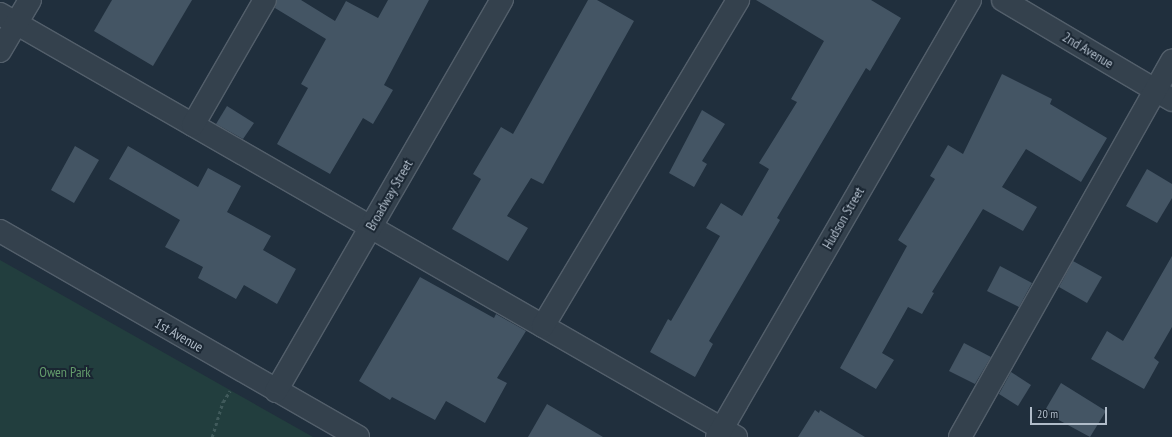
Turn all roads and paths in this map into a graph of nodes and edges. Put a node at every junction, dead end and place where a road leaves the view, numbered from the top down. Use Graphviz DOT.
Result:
graph roads {
  1 [pos="30,0"];
  2 [pos="265,0"];
  3 [pos="502,0"];
  4 [pos="738,0"];
  5 [pos="970,0"];
  6 [pos="1003,0"];
  7 [pos="8,19"];
  8 [pos="0,51"];
  9 [pos="1172,60"];
  10 [pos="1163,95"];
  11 [pos="193,125"];
  12 [pos="371,227"];
  13 [pos="0,231"];
  14 [pos="543,326"];
  15 [pos="230,390"];
  16 [pos="276,391"];
  17 [pos="725,434"];
  18 [pos="212,437"];
  19 [pos="358,437"];
  20 [pos="960,437"];
  1 -- 7 [label="street"];
  2 -- 11 [label="street"];
  3 -- 12 [label="street, Broadway Street"];
  4 -- 14 [label="street"];
  5 -- 17 [label="street, Hudson Street"];
  6 -- 10 [label="street, 2nd Avenue"];
  7 -- 8 [label="street"];
  7 -- 11 [label="street"];
  9 -- 10 [label="street"];
  10 -- 20 [label="street"];
  11 -- 12 [label="street"];
  12 -- 14 [label="street"];
  12 -- 16 [label="street, Broadway Street"];
  13 -- 16 [label="street, 1st Avenue"];
  14 -- 17 [label="street"];
  15 -- 18 [label="path"];
  16 -- 19 [label="street, 1st Avenue"];
}
